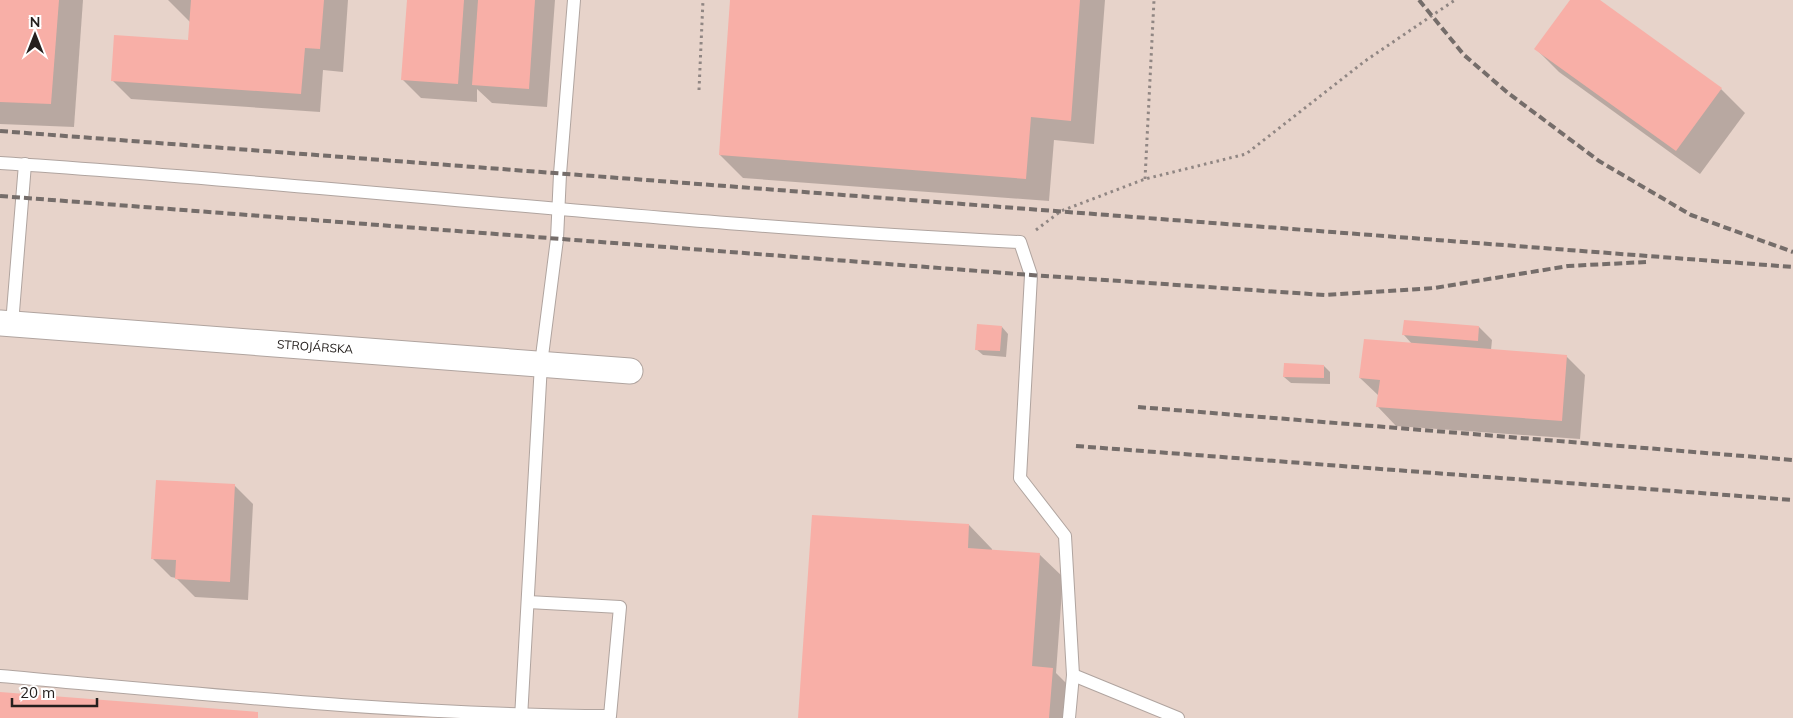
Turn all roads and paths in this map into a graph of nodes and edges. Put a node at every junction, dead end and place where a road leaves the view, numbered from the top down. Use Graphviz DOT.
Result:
graph roads {
  1 [pos="574,0"];
  2 [pos="703,0"];
  3 [pos="1154,0"];
  4 [pos="1455,0"];
  5 [pos="699,90"];
  6 [pos="0,163"];
  7 [pos="25,164"];
  8 [pos="1145,178"];
  9 [pos="559,210"];
  10 [pos="1020,242"];
  11 [pos="6,323"];
  12 [pos="541,364"];
  13 [pos="630,371"];
  14 [pos="528,602"];
  15 [pos="1073,675"];
  16 [pos="0,676"];
  17 [pos="521,717"];
  18 [pos="1069,718"];
  19 [pos="1178,718"];
  1 -- 9 [label="lane"];
  2 -- 5 [label="path"];
  3 -- 8 [label="path"];
  4 -- 8 [label="path"];
  6 -- 7 [label="lane"];
  7 -- 9 [label="lane"];
  7 -- 11 [label="lane"];
  8 -- 10 [label="path"];
  9 -- 10 [label="lane"];
  9 -- 12 [label="lane"];
  10 -- 15 [label="lane"];
  11 -- 12 [label="street, STROJÁRSKA"];
  12 -- 13 [label="street, STROJÁRSKA"];
  12 -- 14 [label="lane"];
  14 -- 17 [label="lane"];
  14 -- 17 [label="lane"];
  15 -- 18 [label="lane"];
  15 -- 19 [label="lane"];
  16 -- 17 [label="lane"];
}
